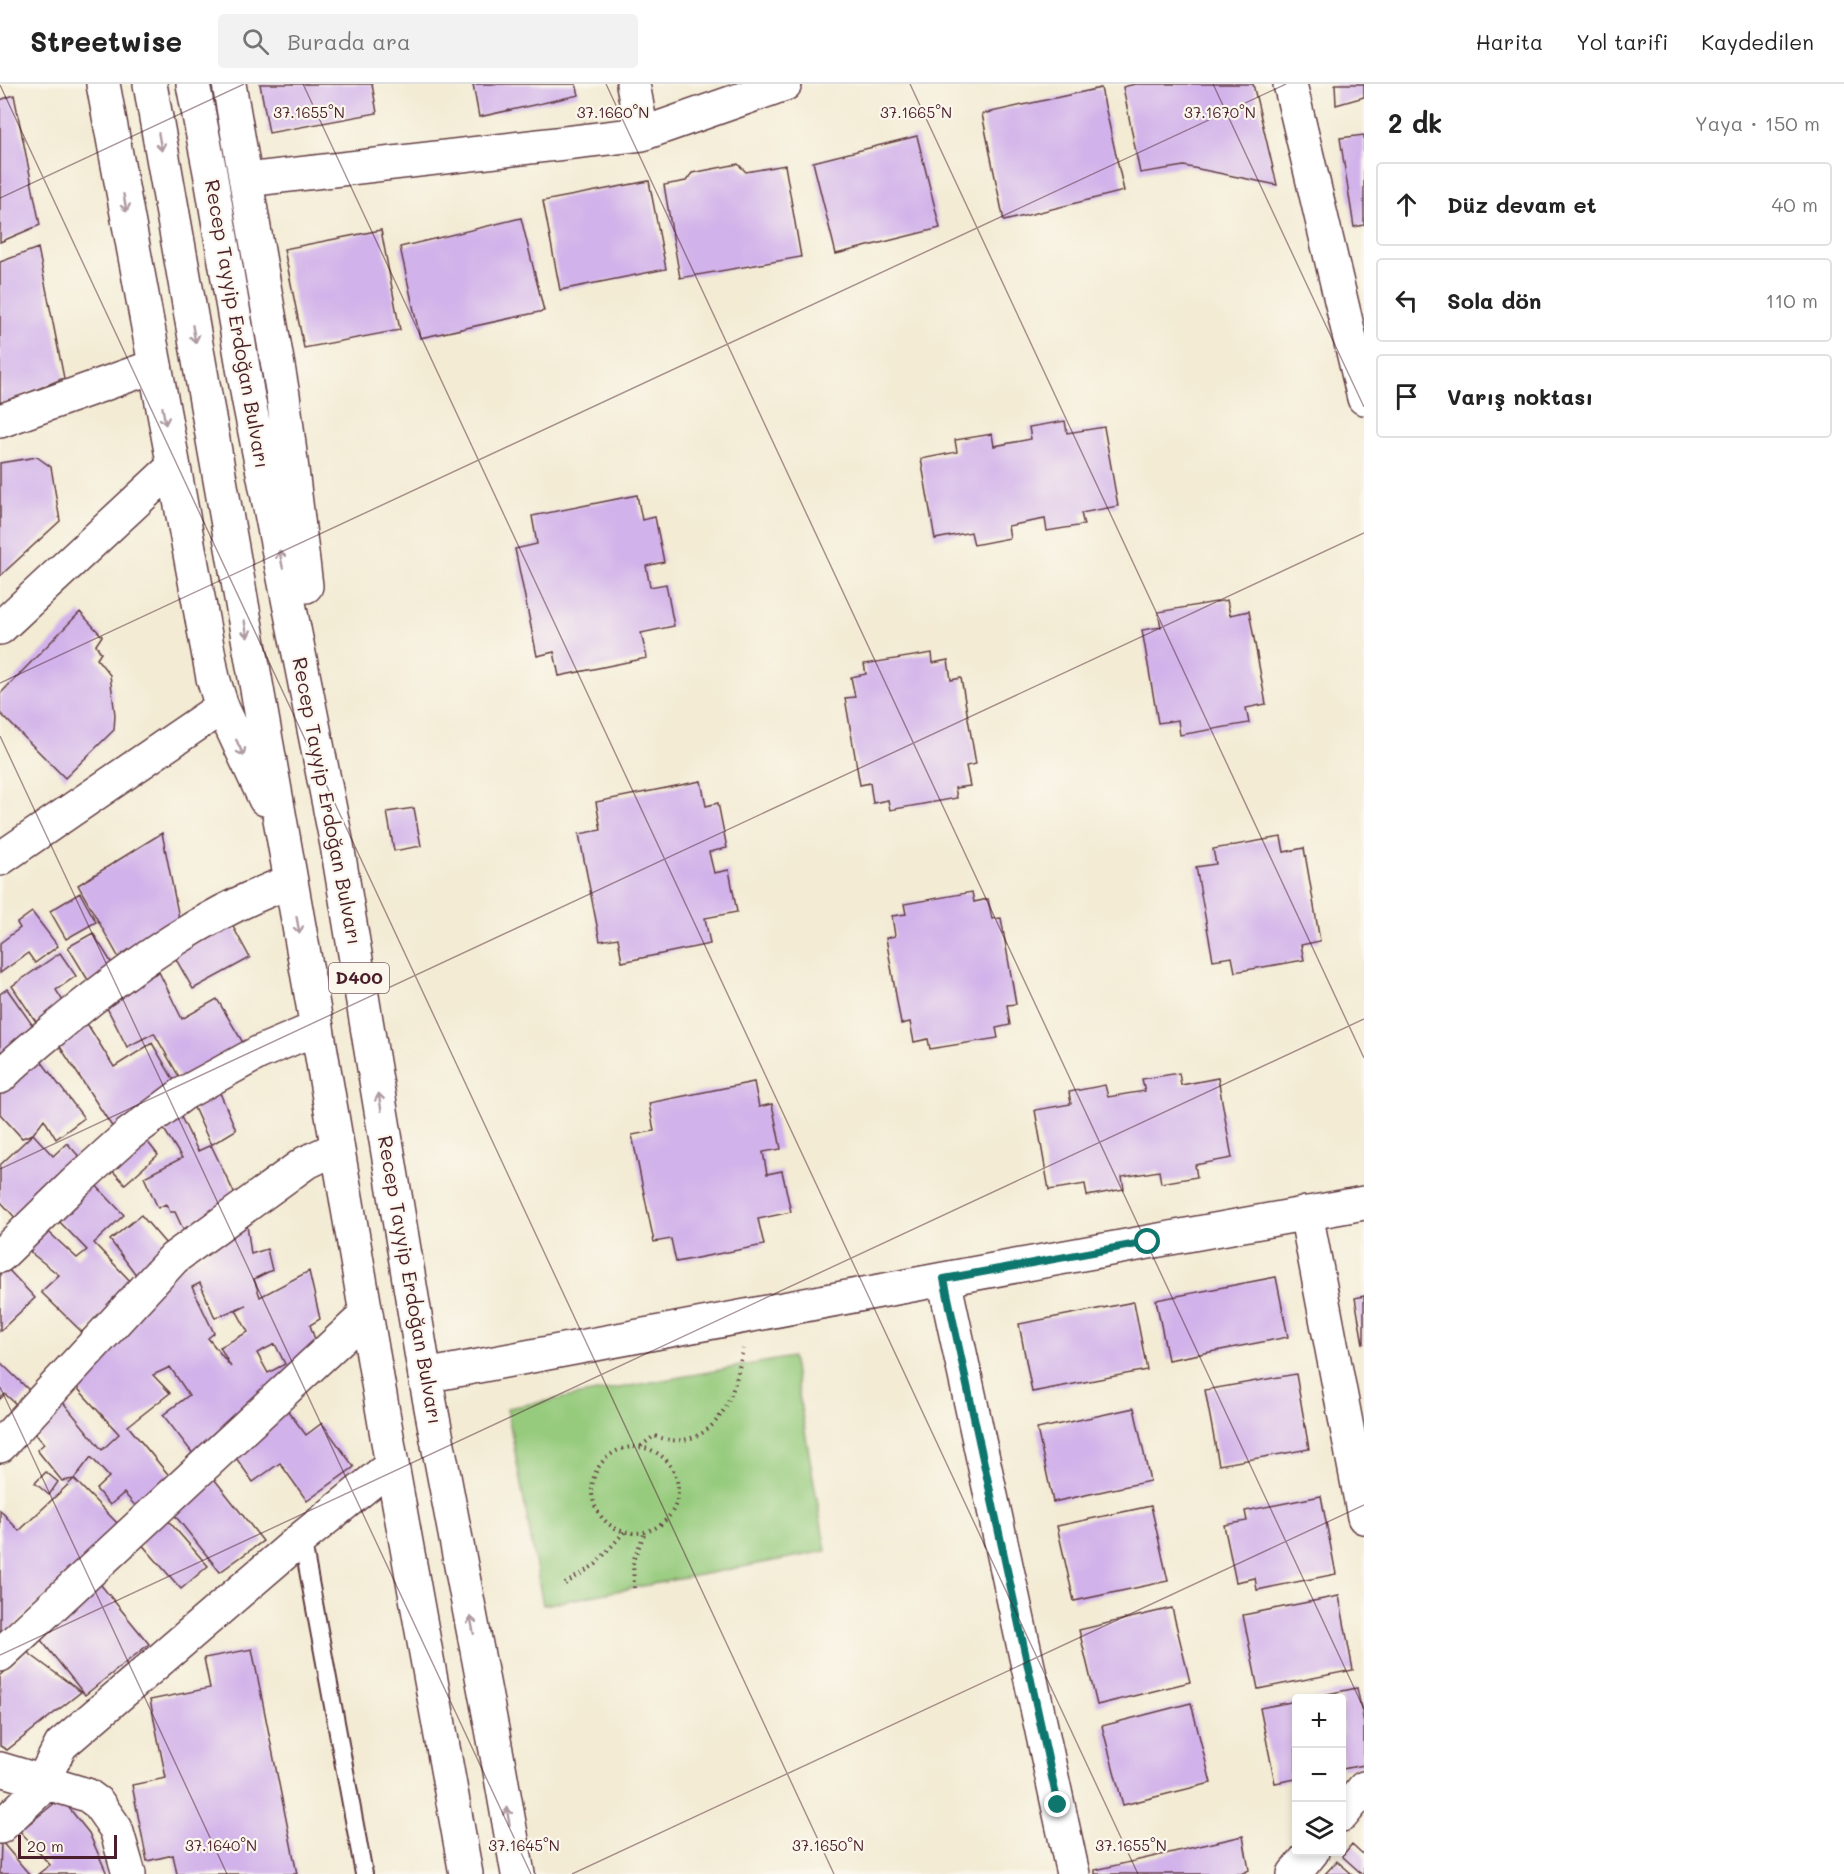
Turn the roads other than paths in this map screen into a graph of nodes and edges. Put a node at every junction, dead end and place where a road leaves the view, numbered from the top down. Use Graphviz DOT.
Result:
graph roads {
  1 [pos="103,84"];
  2 [pos="150,84"];
  3 [pos="193,84"];
  4 [pos="229,84"];
  5 [pos="633,84"];
  6 [pos="785,84"];
  7 [pos="1290,84"];
  8 [pos="642,134"];
  9 [pos="246,180"];
  10 [pos="155,366"];
  11 [pos="1364,398"];
  12 [pos="0,421"];
  13 [pos="173,467"];
  14 [pos="0,628"];
  15 [pos="222,707"];
  16 [pos="283,838"];
  17 [pos="337,845"];
  18 [pos="0,859"];
  19 [pos="290,882"];
  20 [pos="317,1028"];
  21 [pos="0,1077"];
  22 [pos="337,1148"];
  23 [pos="1364,1203"];
  24 [pos="1306,1213"];
  25 [pos="0,1256"];
  26 [pos="944,1279"];
  27 [pos="366,1315"];
  28 [pos="425,1376"];
  29 [pos="0,1446"];
  30 [pos="392,1465"];
  31 [pos="1364,1517"];
  32 [pos="302,1538"];
  33 [pos="0,1655"];
  34 [pos="0,1769"];
  35 [pos="43,1782"];
  36 [pos="1364,1788"];
  37 [pos="1346,1809"];
  38 [pos="0,1827"];
  39 [pos="1308,1856"];
  40 [pos="129,1874"];
  41 [pos="364,1874"];
  42 [pos="466,1874"];
  43 [pos="518,1874"];
  44 [pos="1073,1874"];
  45 [pos="1294,1874"];
  1 -- 10 [label="main road, one-way"];
  2 -- 16 [label="main road, D400, one-way"];
  17 -- 3 [label="main road, Recep Tayyip Erdoğan Bulvarı / D400, one-way"];
  4 -- 9 [label="main road"];
  5 -- 8 [label="main road"];
  6 -- 8 [label="main road"];
  7 -- 11 [label="main road"];
  8 -- 9 [label="main road"];
  9 -- 17 [label="main road"];
  10 -- 12 [label="main road"];
  10 -- 13 [label="main road, one-way"];
  13 -- 14 [label="main road"];
  13 -- 15 [label="main road"];
  15 -- 16 [label="main road, one-way"];
  15 -- 18 [label="main road"];
  16 -- 19 [label="main road, D400"];
  28 -- 17 [label="main road, Recep Tayyip Erdoğan Bulvarı / D400, one-way"];
  19 -- 20 [label="main road, D400, one-way"];
  19 -- 21 [label="main road"];
  20 -- 22 [label="main road, D400"];
  20 -- 25 [label="main road"];
  22 -- 27 [label="main road, D400"];
  22 -- 29 [label="main road"];
  23 -- 24 [label="main road"];
  24 -- 26 [label="main road"];
  24 -- 31 [label="main road"];
  26 -- 28 [label="main road"];
  26 -- 44 [label="main road"];
  27 -- 30 [label="main road, D400"];
  27 -- 33 [label="main road"];
  43 -- 28 [label="main road, Recep Tayyip Erdoğan Bulvarı / D400, one-way"];
  30 -- 32 [label="main road"];
  30 -- 42 [label="main road, D400"];
  32 -- 35 [label="main road"];
  32 -- 41 [label="lane"];
  34 -- 35 [label="main road"];
  35 -- 38 [label="main road"];
  35 -- 40 [label="main road"];
  36 -- 37 [label="main road"];
  39 -- 45 [label="main road"];
}
